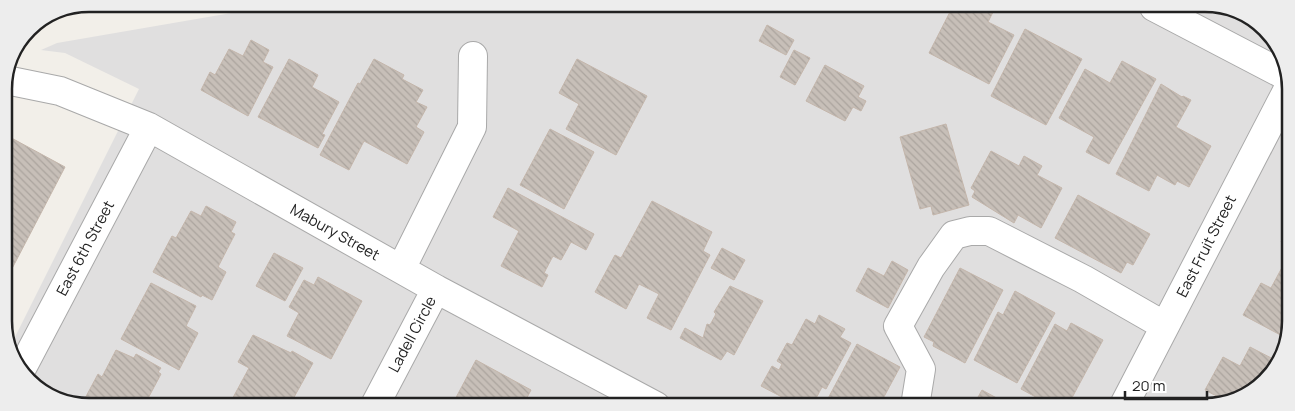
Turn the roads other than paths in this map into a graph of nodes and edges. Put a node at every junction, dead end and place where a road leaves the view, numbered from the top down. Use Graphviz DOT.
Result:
graph roads {
  1 [pos="1165,12"];
  2 [pos="473,56"];
  3 [pos="1280,73"];
  4 [pos="13,82"];
  5 [pos="1282,100"];
  6 [pos="149,127"];
  7 [pos="401,269"];
  8 [pos="436,289"];
  9 [pos="1165,326"];
  10 [pos="25,362"];
  11 [pos="379,398"];
  12 [pos="641,398"];
  13 [pos="916,398"];
  14 [pos="1128,398"];
  1 -- 3 [label="street"];
  2 -- 7 [label="street"];
  4 -- 6 [label="street, Mabury Street"];
  5 -- 9 [label="street, East Fruit Street"];
  6 -- 7 [label="street, Mabury Street"];
  6 -- 10 [label="street, East 6th Street"];
  7 -- 8 [label="street, Mabury Street"];
  8 -- 11 [label="street, Ladell Circle"];
  8 -- 12 [label="street, Mabury Street"];
  9 -- 13 [label="street"];
  9 -- 14 [label="street, East Fruit Street"];
}
